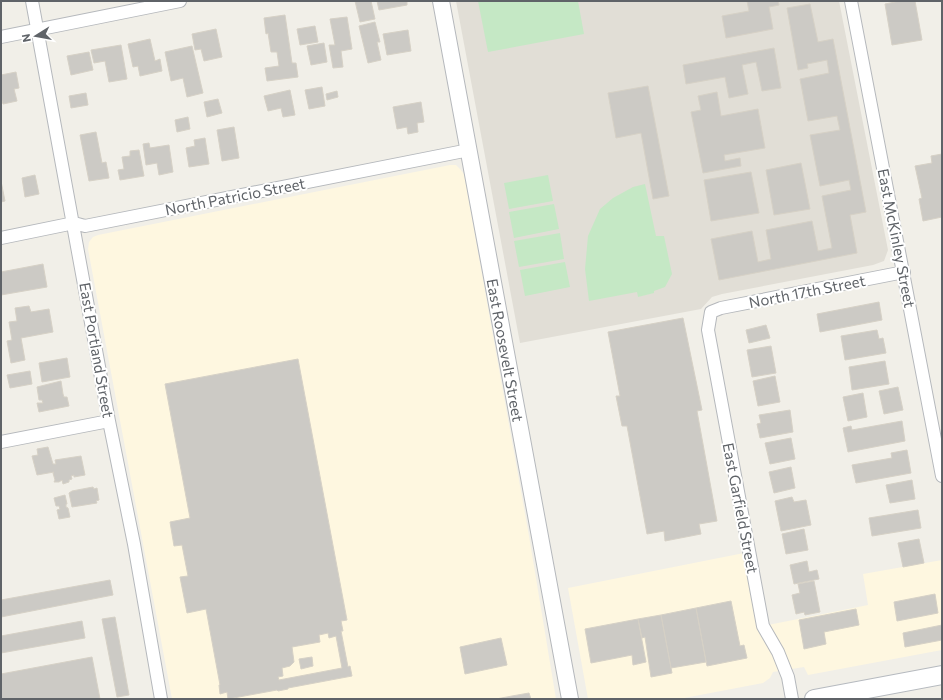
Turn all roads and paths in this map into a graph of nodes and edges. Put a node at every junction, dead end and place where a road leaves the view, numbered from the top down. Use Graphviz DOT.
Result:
graph roads {
  1 [pos="32,1"];
  2 [pos="180,1"];
  3 [pos="441,1"];
  4 [pos="851,1"];
  5 [pos="37,30"];
  6 [pos="1,37"];
  7 [pos="469,150"];
  8 [pos="74,223"];
  9 [pos="1,238"];
  10 [pos="904,272"];
  11 [pos="711,312"];
  12 [pos="109,421"];
  13 [pos="1,442"];
  14 [pos="942,476"];
  15 [pos="942,675"];
  16 [pos="161,699"];
  17 [pos="570,699"];
  18 [pos="792,699"];
  19 [pos="814,699"];
  1 -- 5 [label="street, East Portland Street"];
  2 -- 5 [label="street"];
  3 -- 7 [label="street, East Roosevelt Street"];
  4 -- 10 [label="street, East McKinley Street"];
  5 -- 6 [label="street"];
  5 -- 8 [label="street, East Portland Street"];
  7 -- 8 [label="street, North Patricio Street"];
  7 -- 17 [label="street, East Roosevelt Street"];
  8 -- 9 [label="street, North Patricio Street"];
  8 -- 12 [label="street, East Portland Street"];
  10 -- 11 [label="street, North 17th Street"];
  10 -- 14 [label="street, East McKinley Street"];
  11 -- 18 [label="street, East Garfield Street"];
  12 -- 13 [label="street"];
  12 -- 16 [label="street, East Portland Street"];
  15 -- 19 [label="main road"];
}
